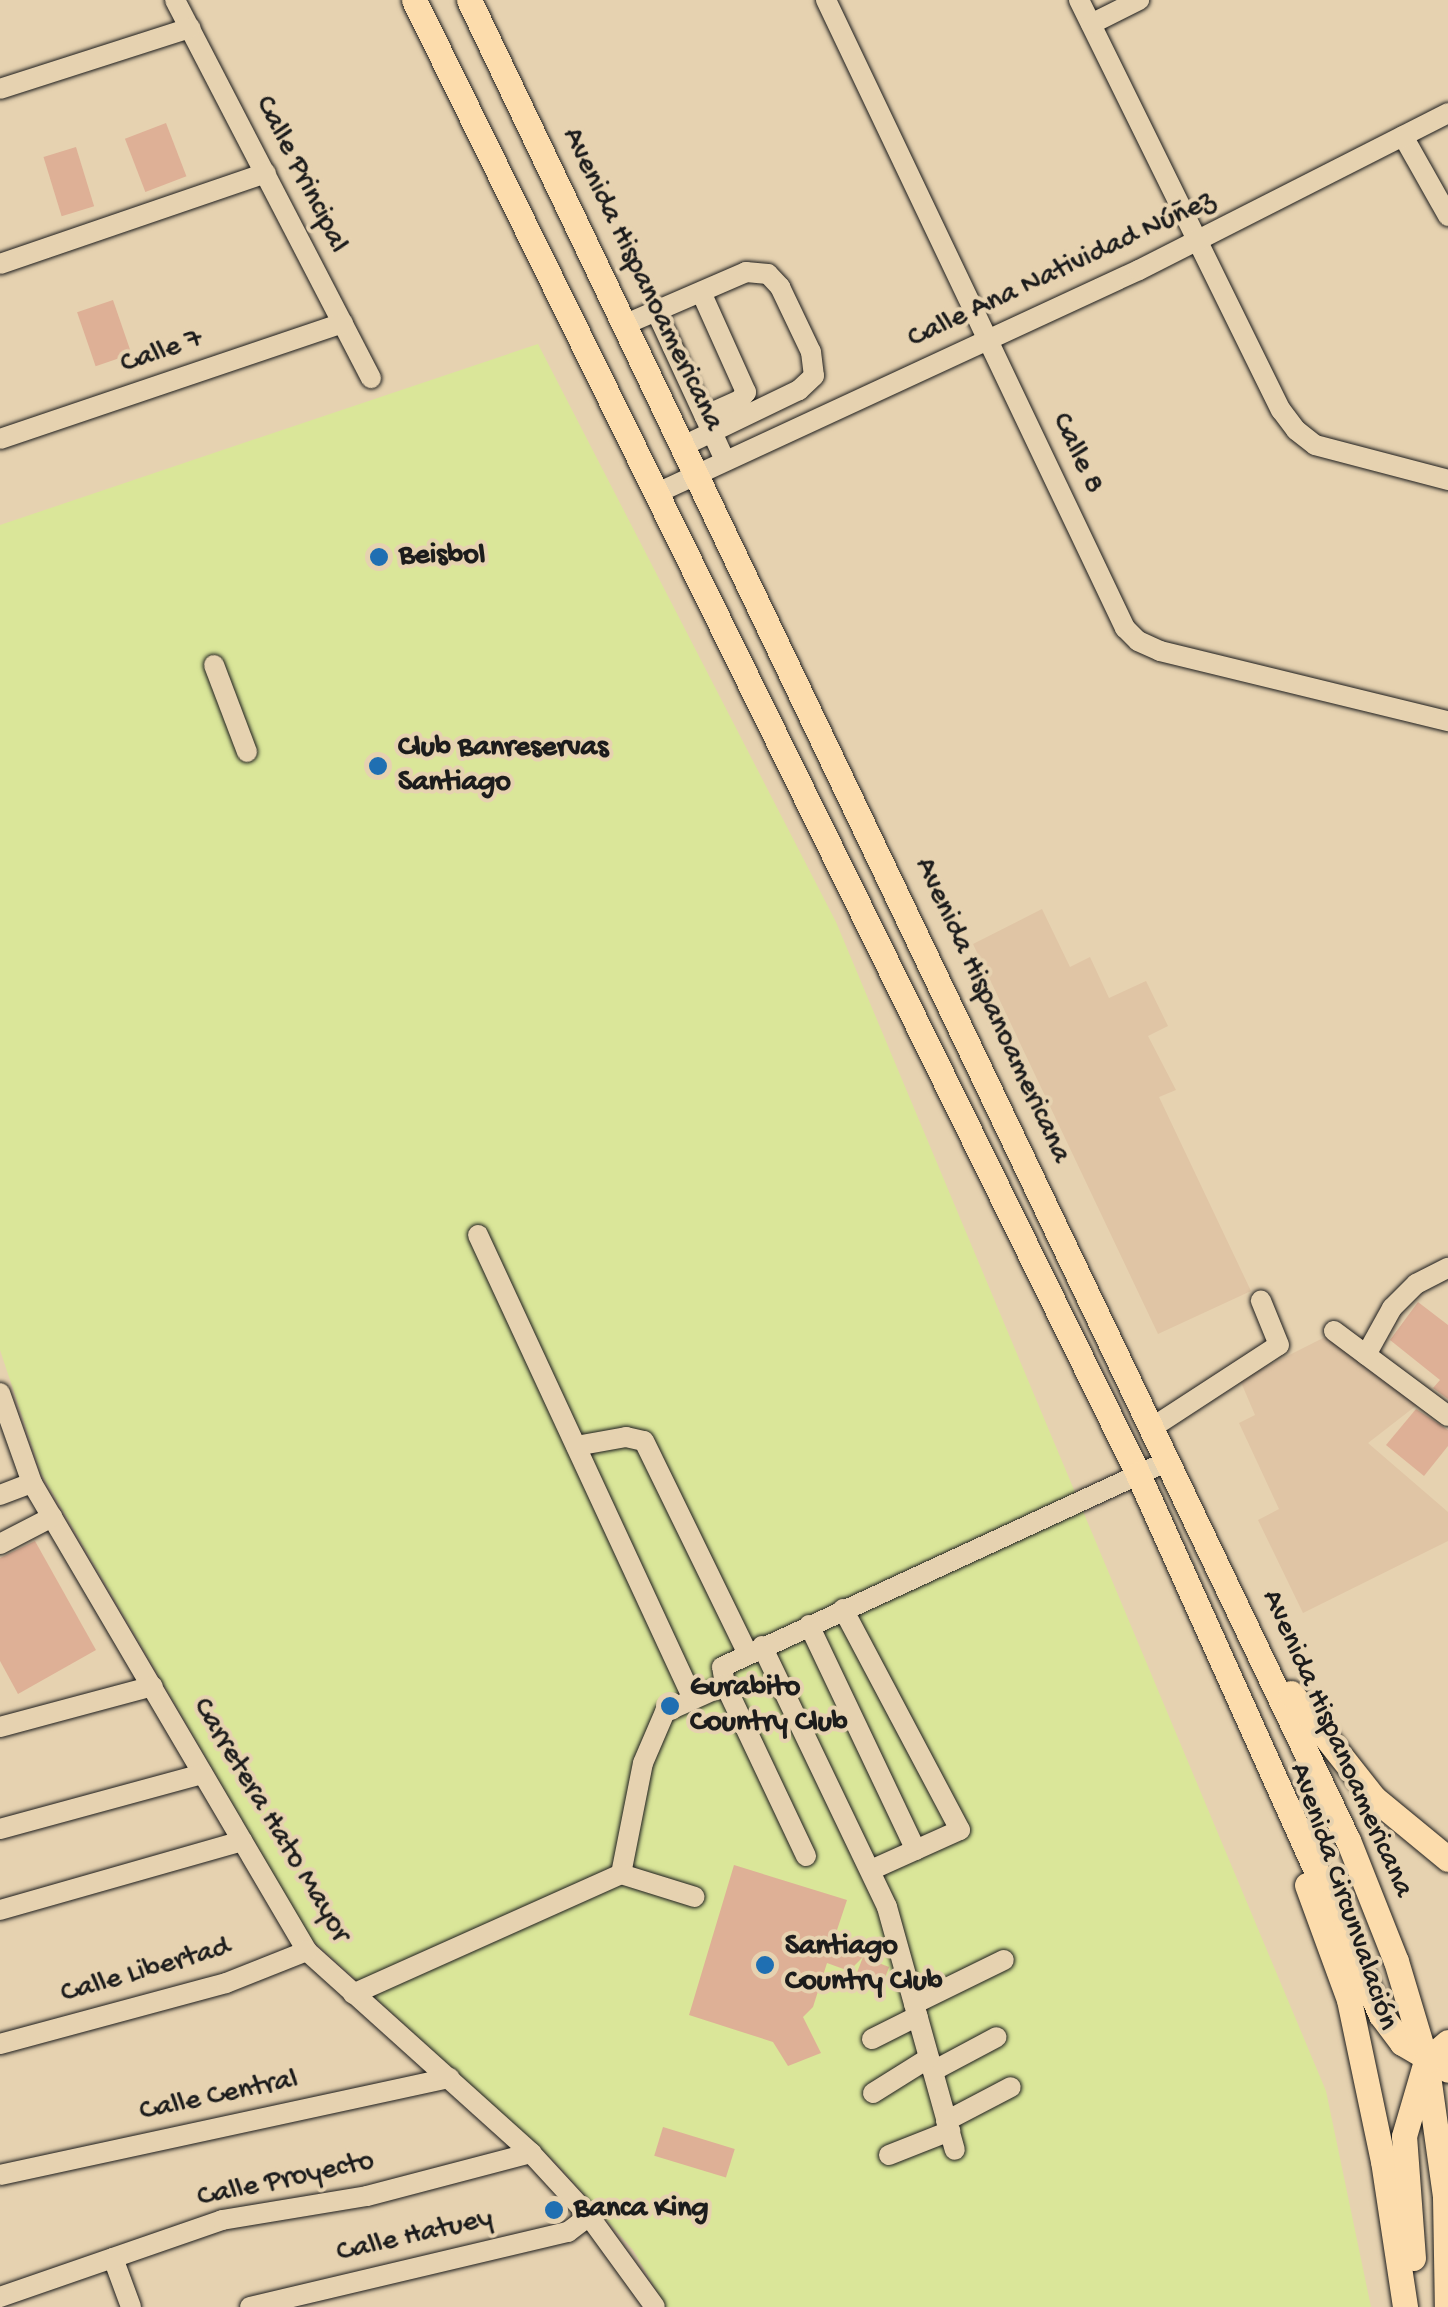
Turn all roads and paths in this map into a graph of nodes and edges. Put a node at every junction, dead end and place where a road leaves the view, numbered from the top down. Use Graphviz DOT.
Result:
graph roads {
  1 [pos="176,0"];
  2 [pos="414,0"];
  3 [pos="469,0"];
  4 [pos="826,0"];
  5 [pos="1079,0"];
  6 [pos="1139,0"];
  7 [pos="1091,24"];
  8 [pos="190,28"];
  9 [pos="0,89"];
  10 [pos="1448,114"];
  11 [pos="1403,136"];
  12 [pos="266,173"];
  13 [pos="1448,216"];
  14 [pos="1200,240"];
  15 [pos="0,264"];
  16 [pos="702,292"];
  17 [pos="656,311"];
  18 [pos="343,323"];
  19 [pos="626,324"];
  20 [pos="989,340"];
  21 [pos="371,378"];
  22 [pos="708,423"];
  23 [pos="0,439"];
  24 [pos="684,444"];
  25 [pos="725,460"];
  26 [pos="698,472"];
  27 [pos="1448,480"];
  28 [pos="654,494"];
  29 [pos="214,666"];
  30 [pos="1448,720"];
  31 [pos="247,752"];
  32 [pos="478,1235"];
  33 [pos="1448,1268"];
  34 [pos="1261,1301"];
  35 [pos="1334,1332"];
  36 [pos="1366,1355"];
  37 [pos="0,1393"];
  38 [pos="1448,1416"];
  39 [pos="1153,1427"];
  40 [pos="576,1446"];
  41 [pos="1169,1460"];
  42 [pos="1138,1474"];
  43 [pos="32,1483"];
  44 [pos="0,1495"];
  45 [pos="52,1517"];
  46 [pos="0,1544"];
  47 [pos="843,1609"];
  48 [pos="809,1624"];
  49 [pos="754,1649"];
  50 [pos="1263,1658"];
  51 [pos="726,1685"];
  52 [pos="154,1686"];
  53 [pos="1234,1688"];
  54 [pos="693,1699"];
  55 [pos="0,1727"];
  56 [pos="204,1774"];
  57 [pos="0,1829"];
  58 [pos="242,1841"];
  59 [pos="916,1850"];
  60 [pos="806,1856"];
  61 [pos="1448,1859"];
  62 [pos="871,1870"];
  63 [pos="621,1874"];
  64 [pos="695,1897"];
  65 [pos="0,1910"];
  66 [pos="307,1952"];
  67 [pos="1004,1960"];
  68 [pos="353,1994"];
  69 [pos="916,2010"];
  70 [pos="997,2037"];
  71 [pos="872,2039"];
  72 [pos="1448,2042"];
  73 [pos="0,2044"];
  74 [pos="931,2064"];
  75 [pos="1437,2066"];
  76 [pos="450,2078"];
  77 [pos="1011,2087"];
  78 [pos="874,2094"];
  79 [pos="950,2134"];
  80 [pos="531,2154"];
  81 [pos="889,2156"];
  82 [pos="0,2175"];
  83 [pos="588,2216"];
  84 [pos="114,2258"];
  85 [pos="0,2297"];
  86 [pos="131,2307"];
  87 [pos="250,2307"];
  88 [pos="655,2307"];
  89 [pos="1405,2307"];
  90 [pos="1416,2307"];
  91 [pos="1447,2307"];
  1 -- 8 [label="street, Calle Principal"];
  2 -- 28 [label="main road"];
  3 -- 19 [label="main road, Avenida Hispanoamericana"];
  4 -- 20 [label="street, Calle 8"];
  5 -- 7 [label="street"];
  6 -- 7 [label="street"];
  7 -- 14 [label="street"];
  8 -- 9 [label="street"];
  8 -- 12 [label="street, Calle Principal"];
  10 -- 11 [label="street, Calle Ana Natividad Núñez"];
  11 -- 13 [label="street"];
  11 -- 14 [label="street, Calle Ana Natividad Núñez"];
  12 -- 15 [label="street"];
  12 -- 18 [label="street, Calle Principal"];
  14 -- 20 [label="street, Calle Ana Natividad Núñez"];
  14 -- 27 [label="street"];
  16 -- 17 [label="street"];
  16 -- 22 [label="street"];
  16 -- 22 [label="street"];
  17 -- 19 [label="street"];
  17 -- 22 [label="street"];
  18 -- 21 [label="street, Calle Principal"];
  18 -- 23 [label="street, Calle 7"];
  19 -- 24 [label="main road, Avenida Hispanoamericana"];
  20 -- 25 [label="street, Calle Ana Natividad Núñez"];
  20 -- 30 [label="street, Calle 8"];
  22 -- 24 [label="street"];
  22 -- 25 [label="street"];
  24 -- 26 [label="main road, Avenida Hispanoamericana"];
  25 -- 26 [label="street, Calle Ana Natividad Núñez"];
  26 -- 28 [label="street, Calle Ana Natividad Núñez"];
  26 -- 39 [label="main road, Avenida Hispanoamericana"];
  28 -- 42 [label="main road"];
  29 -- 31 [label="street"];
  32 -- 40 [label="street"];
  33 -- 36 [label="street"];
  34 -- 39 [label="street"];
  35 -- 36 [label="street"];
  36 -- 38 [label="street"];
  37 -- 43 [label="street, Carretera Hato Mayor"];
  39 -- 41 [label="main road, Avenida Hispanoamericana"];
  40 -- 49 [label="street"];
  40 -- 54 [label="street"];
  41 -- 42 [label="street"];
  41 -- 50 [label="main road, Avenida Hispanoamericana"];
  42 -- 47 [label="street"];
  42 -- 53 [label="main road"];
  43 -- 44 [label="street"];
  43 -- 45 [label="street, Carretera Hato Mayor"];
  45 -- 46 [label="street"];
  45 -- 52 [label="street, Carretera Hato Mayor"];
  47 -- 48 [label="street"];
  47 -- 59 [label="street"];
  48 -- 49 [label="street"];
  48 -- 59 [label="street"];
  49 -- 51 [label="street"];
  49 -- 62 [label="street"];
  50 -- 61 [label="main road"];
  50 -- 75 [label="main road, Avenida Hispanoamericana"];
  51 -- 54 [label="street"];
  51 -- 60 [label="street"];
  52 -- 55 [label="street"];
  52 -- 56 [label="street, Carretera Hato Mayor"];
  53 -- 75 [label="main road"];
  53 -- 89 [label="main road, Avenida Circunvalación"];
  54 -- 63 [label="street"];
  56 -- 57 [label="street"];
  56 -- 58 [label="street, Carretera Hato Mayor"];
  58 -- 65 [label="street"];
  58 -- 66 [label="street, Carretera Hato Mayor"];
  59 -- 62 [label="street"];
  62 -- 69 [label="street"];
  63 -- 64 [label="street"];
  63 -- 68 [label="street"];
  66 -- 68 [label="street, Carretera Hato Mayor"];
  66 -- 73 [label="street, Calle Libertad"];
  67 -- 69 [label="street"];
  68 -- 76 [label="street, Carretera Hato Mayor"];
  69 -- 71 [label="street"];
  69 -- 74 [label="street"];
  70 -- 74 [label="street"];
  72 -- 75 [label="main road"];
  74 -- 78 [label="street"];
  74 -- 79 [label="street"];
  75 -- 90 [label="main road"];
  75 -- 91 [label="main road, Avenida Hispanoamericana"];
  76 -- 80 [label="street, Carretera Hato Mayor"];
  76 -- 82 [label="street, Calle Central"];
  77 -- 79 [label="street"];
  79 -- 81 [label="street"];
  80 -- 83 [label="street, Carretera Hato Mayor"];
  80 -- 84 [label="street, Calle Proyecto"];
  83 -- 87 [label="street, Calle Hatuey"];
  83 -- 88 [label="street, Carretera Hato Mayor"];
  84 -- 85 [label="street, Calle Proyecto"];
  84 -- 86 [label="street"];
}
